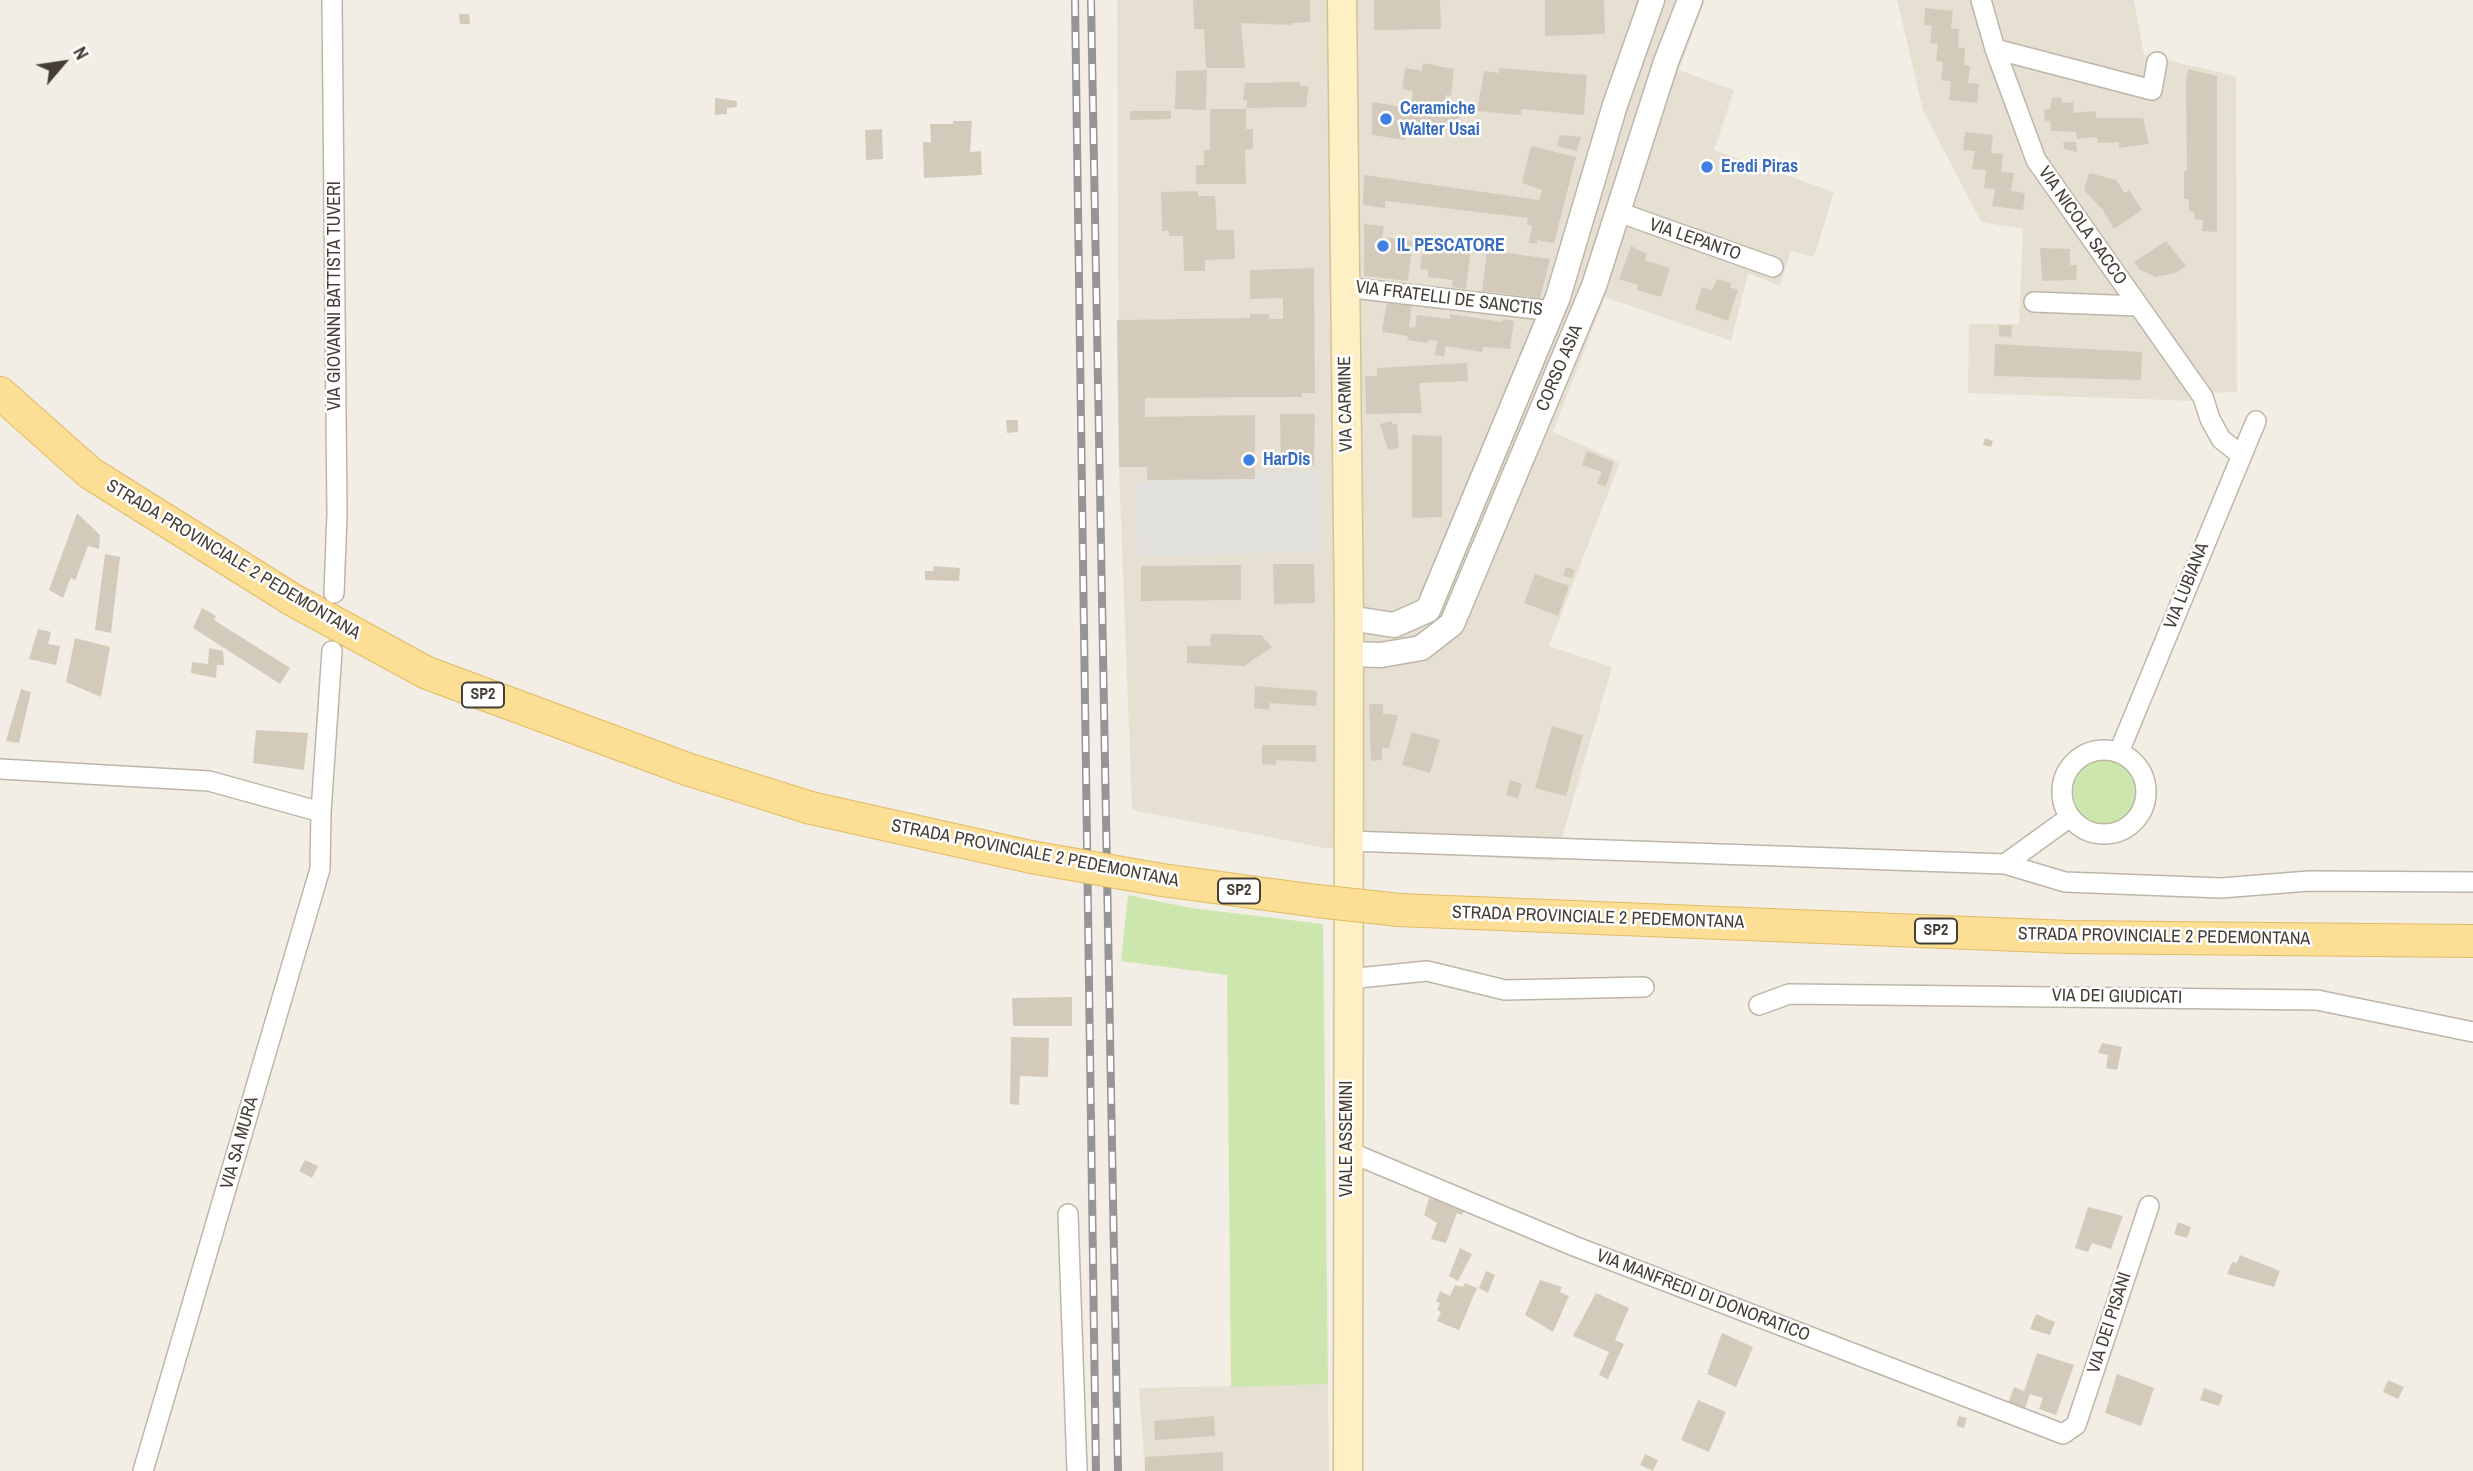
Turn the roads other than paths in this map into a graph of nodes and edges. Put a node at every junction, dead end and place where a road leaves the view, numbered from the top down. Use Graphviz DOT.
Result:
graph roads {
  1 [pos="332,0"];
  2 [pos="1342,0"];
  3 [pos="1652,0"];
  4 [pos="1690,0"];
  5 [pos="1981,0"];
  6 [pos="1635,49"];
  7 [pos="1995,49"];
  8 [pos="1667,62"];
  9 [pos="2157,62"];
  10 [pos="1618,212"];
  11 [pos="1773,267"];
  12 [pos="1344,287"];
  13 [pos="2034,302"];
  14 [pos="2138,306"];
  15 [pos="1553,311"];
  16 [pos="0,393"];
  17 [pos="2256,421"];
  18 [pos="2241,455"];
  19 [pos="334,593"];
  20 [pos="1349,618"];
  21 [pos="331,652"];
  22 [pos="1348,654"];
  23 [pos="2119,752"];
  24 [pos="0,769"];
  25 [pos="1349,807"];
  26 [pos="321,812"];
  27 [pos="2070,817"];
  28 [pos="1349,841"];
  29 [pos="2005,864"];
  30 [pos="2473,882"];
  31 [pos="2473,941"];
  32 [pos="1348,979"];
  33 [pos="1644,987"];
  34 [pos="1759,1005"];
  35 [pos="2473,1032"];
  36 [pos="1347,1151"];
  37 [pos="2149,1206"];
  38 [pos="1068,1214"];
  39 [pos="2063,1434"];
  40 [pos="143,1471"];
  41 [pos="1077,1471"];
  42 [pos="1348,1471"];
  1 -- 19 [label="street, VIA GIOVANNI BATTISTA TUVERI"];
  2 -- 12 [label="main road, VIA CARMINE"];
  3 -- 6 [label="street, CORSO ASIA"];
  4 -- 8 [label="street, CORSO ASIA"];
  5 -- 7 [label="street, VIA NICOLA SACCO"];
  6 -- 8 [label="street"];
  6 -- 15 [label="street, CORSO ASIA"];
  7 -- 9 [label="street"];
  7 -- 14 [label="street, VIA NICOLA SACCO"];
  8 -- 10 [label="street, CORSO ASIA"];
  10 -- 11 [label="street, VIA LEPANTO"];
  10 -- 22 [label="street, CORSO ASIA"];
  12 -- 15 [label="street, VIA FRATELLI DE SANCTIS"];
  12 -- 20 [label="main road, VIA CARMINE"];
  13 -- 14 [label="street"];
  14 -- 18 [label="street, VIA NICOLA SACCO"];
  15 -- 20 [label="street, CORSO ASIA"];
  16 -- 31 [label="main road, STRADA PROVINCIALE 2 PEDEMONTANA / SP2, bridge"];
  17 -- 18 [label="street, VIA LUBIANA"];
  18 -- 23 [label="street, VIA LUBIANA"];
  20 -- 22 [label="main road, VIA CARMINE"];
  21 -- 26 [label="street, VIA SA MURA"];
  22 -- 25 [label="main road, VIA CARMINE"];
  23 -- 27 [label="street"];
  23 -- 27 [label="street"];
  24 -- 26 [label="street"];
  25 -- 28 [label="main road, VIALE ASSEMINI"];
  26 -- 40 [label="street, VIA SA MURA"];
  27 -- 29 [label="street"];
  28 -- 29 [label="street"];
  28 -- 32 [label="main road, VIALE ASSEMINI"];
  29 -- 30 [label="street"];
  32 -- 33 [label="street"];
  32 -- 36 [label="main road, VIALE ASSEMINI"];
  34 -- 35 [label="street, VIA DEI GIUDICATI"];
  36 -- 39 [label="street, VIA MANFREDI DI DONORATICO"];
  36 -- 42 [label="main road, VIALE ASSEMINI"];
  37 -- 39 [label="street, VIA DEI PISANI"];
  38 -- 41 [label="street"];
}
